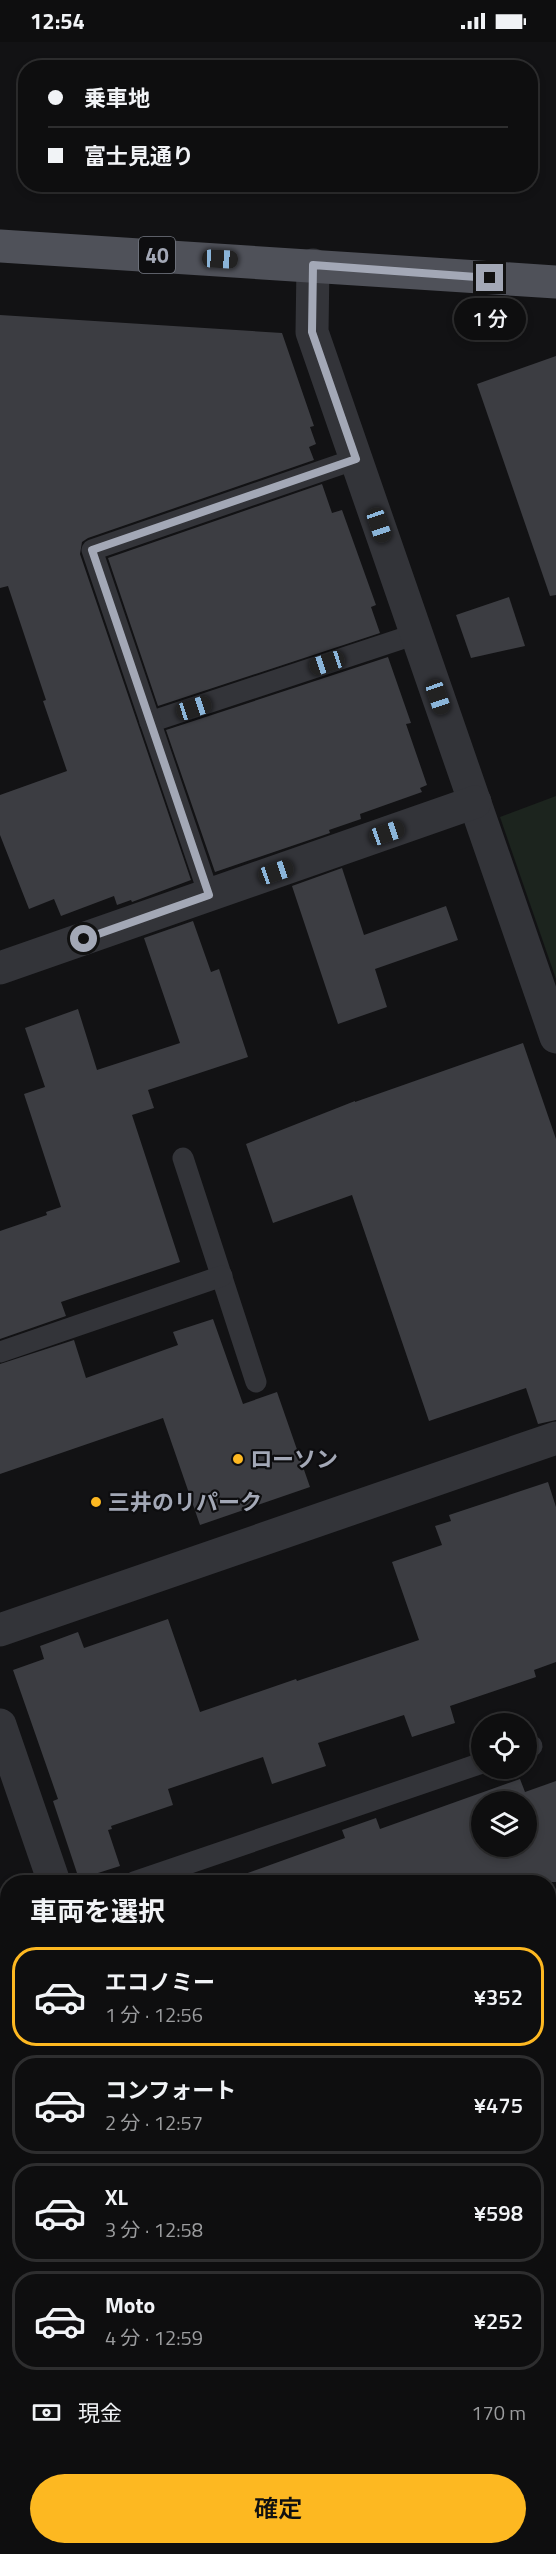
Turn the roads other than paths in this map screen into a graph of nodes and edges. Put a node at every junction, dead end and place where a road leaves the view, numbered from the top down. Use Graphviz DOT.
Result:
graph roads {
  1 [pos="0,246"];
  2 [pos="313,265"];
  3 [pos="556,282"];
  4 [pos="356,459"];
  5 [pos="416,633"];
  6 [pos="150,722"];
  7 [pos="475,802"];
  8 [pos="209,895"];
  9 [pos="0,969"];
  10 [pos="556,1037"];
  11 [pos="183,1158"];
  12 [pos="222,1276"];
  13 [pos="0,1352"];
  14 [pos="256,1382"];
  15 [pos="556,1438"];
  16 [pos="0,1629"];
  17 [pos="0,1725"];
  18 [pos="471,1768"];
  19 [pos="52,1875"];
  20 [pos="155,1875"];
  1 -- 2 [label="main road, 40"];
  2 -- 3 [label="main road, 40"];
  2 -- 4 [label="street"];
  4 -- 5 [label="street"];
  4 -- 6 [label="lane"];
  5 -- 6 [label="lane"];
  5 -- 7 [label="street"];
  6 -- 8 [label="lane"];
  7 -- 8 [label="street"];
  7 -- 10 [label="street"];
  8 -- 9 [label="street"];
  11 -- 12 [label="lane"];
  12 -- 13 [label="lane"];
  12 -- 14 [label="lane"];
  15 -- 16 [label="street"];
  17 -- 19 [label="street"];
  18 -- 20 [label="lane"];
}
